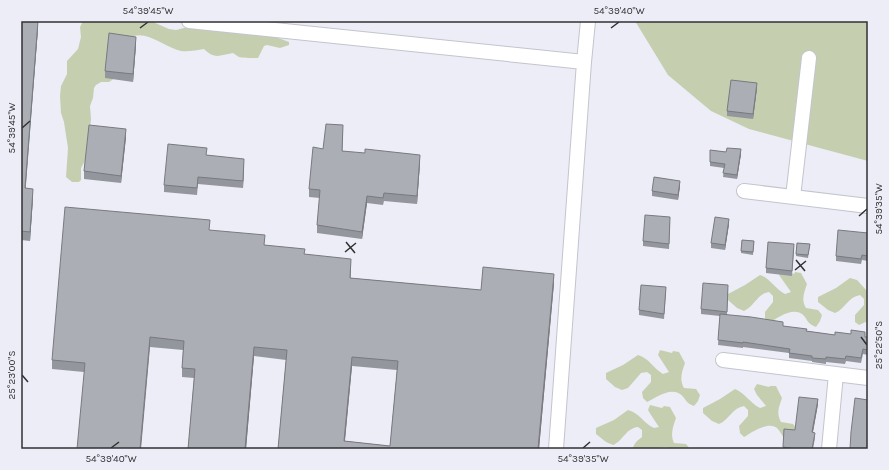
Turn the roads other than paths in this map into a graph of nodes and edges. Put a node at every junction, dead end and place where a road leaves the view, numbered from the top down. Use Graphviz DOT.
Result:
graph roads {
  1 [pos="189,21"];
  2 [pos="588,21"];
  3 [pos="809,58"];
  4 [pos="584,62"];
  5 [pos="744,191"];
  6 [pos="793,197"];
  7 [pos="868,206"];
  8 [pos="723,360"];
  9 [pos="836,374"];
  10 [pos="868,378"];
  11 [pos="556,449"];
  12 [pos="829,449"];
  1 -- 4 [label="street"];
  2 -- 4 [label="street"];
  3 -- 6 [label="street"];
  4 -- 11 [label="street"];
  5 -- 6 [label="street"];
  6 -- 7 [label="street"];
  8 -- 9 [label="street"];
  9 -- 10 [label="street"];
  9 -- 12 [label="street"];
}
